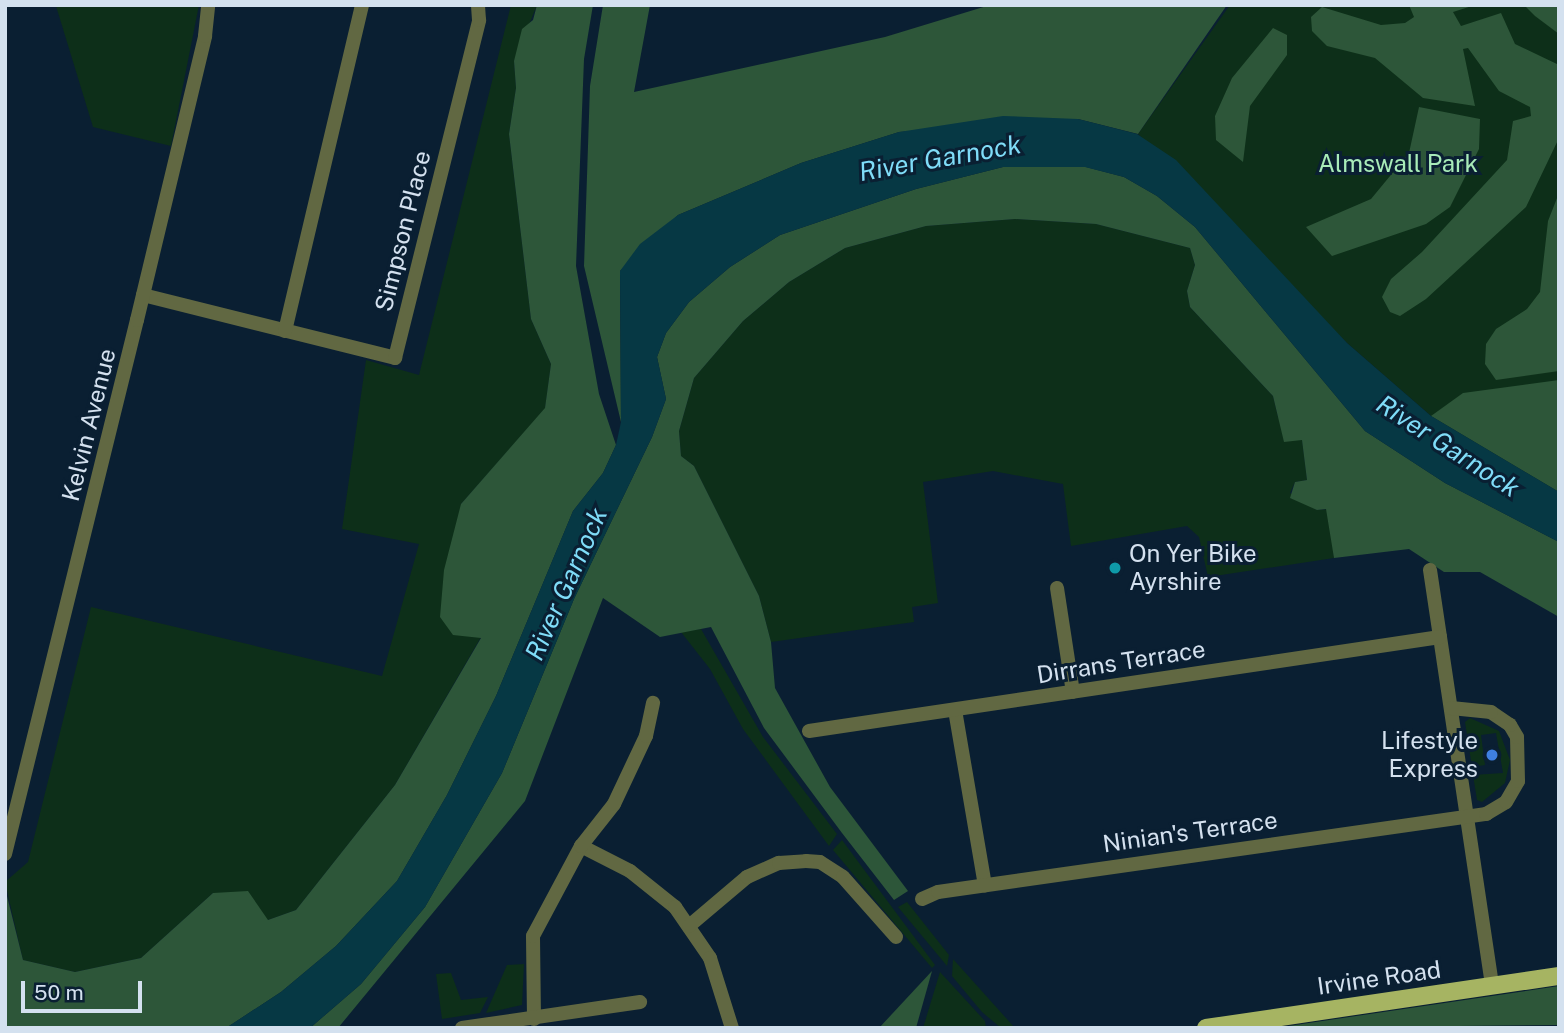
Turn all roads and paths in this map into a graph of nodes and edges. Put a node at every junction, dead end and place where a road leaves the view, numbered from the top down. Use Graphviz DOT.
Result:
graph roads {
  1 [pos="208,5"];
  2 [pos="362,5"];
  3 [pos="478,5"];
  4 [pos="143,295"];
  5 [pos="285,331"];
  6 [pos="1430,570"];
  7 [pos="1057,588"];
  8 [pos="1440,637"];
  9 [pos="1073,692"];
  10 [pos="653,703"];
  11 [pos="1451,708"];
  12 [pos="955,710"];
  13 [pos="809,732"];
  14 [pos="1467,816"];
  15 [pos="581,846"];
  16 [pos="5,854"];
  17 [pos="985,885"];
  18 [pos="922,899"];
  19 [pos="688,926"];
  20 [pos="896,937"];
  21 [pos="1559,976"];
  22 [pos="1492,986"];
  23 [pos="640,1002"];
  24 [pos="534,1018"];
  25 [pos="462,1028"];
  26 [pos="732,1028"];
  27 [pos="1206,1028"];
  1 -- 4 [label="street, Kelvin Avenue"];
  2 -- 5 [label="street"];
  3 -- 5 [label="street, Simpson Place"];
  4 -- 5 [label="street, Simpson Place"];
  4 -- 16 [label="street, Kelvin Avenue"];
  6 -- 8 [label="street"];
  7 -- 9 [label="street"];
  8 -- 9 [label="street, Dirrans Terrace"];
  8 -- 11 [label="street"];
  9 -- 12 [label="street, Dirrans Terrace"];
  10 -- 15 [label="street"];
  11 -- 14 [label="street"];
  11 -- 14 [label="street, Ninian's Terrace"];
  12 -- 13 [label="street, Dirrans Terrace"];
  12 -- 17 [label="street"];
  14 -- 17 [label="street, Ninian's Terrace"];
  14 -- 22 [label="street"];
  15 -- 19 [label="street"];
  15 -- 24 [label="street"];
  17 -- 18 [label="street, Ninian's Terrace"];
  19 -- 20 [label="street"];
  19 -- 26 [label="street"];
  21 -- 22 [label="main road, Irvine Road"];
  22 -- 27 [label="main road, Irvine Road"];
  23 -- 24 [label="street"];
  24 -- 25 [label="street"];
}
